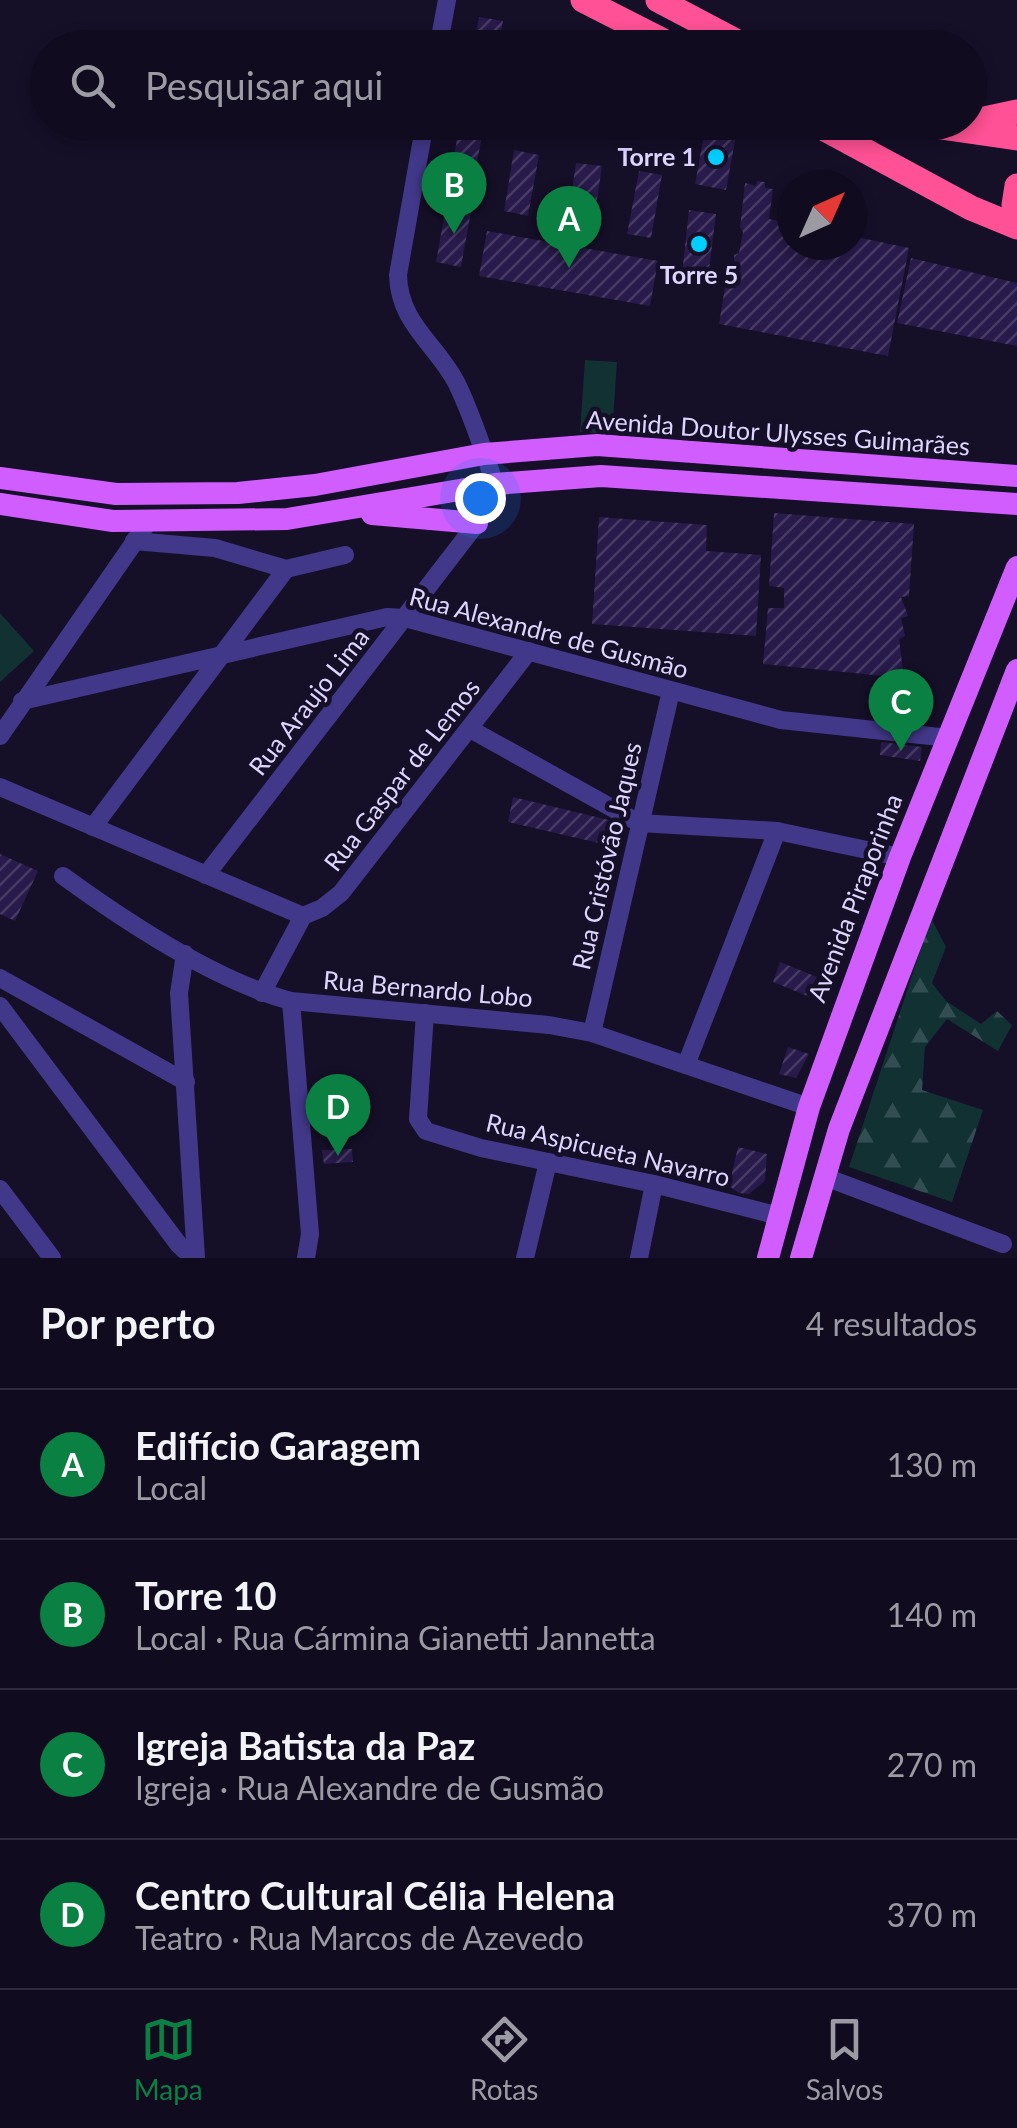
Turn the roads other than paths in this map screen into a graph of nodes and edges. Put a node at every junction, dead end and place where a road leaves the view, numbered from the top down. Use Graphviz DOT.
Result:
graph roads {
  1 [pos="447,0"];
  2 [pos="583,0"];
  3 [pos="658,0"];
  4 [pos="441,30"];
  5 [pos="642,30"];
  6 [pos="715,30"];
  7 [pos="1017,112"];
  8 [pos="987,118"];
  9 [pos="987,134"];
  10 [pos="1017,138"];
  11 [pos="422,140"];
  12 [pos="845,140"];
  13 [pos="1017,186"];
  14 [pos="1017,213"];
  15 [pos="1017,226"];
  16 [pos="484,454"];
  17 [pos="1017,476"];
  18 [pos="0,478"];
  19 [pos="495,484"];
  20 [pos="0,504"];
  21 [pos="1017,504"];
  22 [pos="338,512"];
  23 [pos="149,520"];
  24 [pos="476,523"];
  25 [pos="134,541"];
  26 [pos="345,555"];
  27 [pos="1017,567"];
  28 [pos="286,570"];
  29 [pos="405,618"];
  30 [pos="529,651"];
  31 [pos="220,657"];
  32 [pos="1017,670"];
  33 [pos="671,691"];
  34 [pos="22,701"];
  35 [pos="470,728"];
  36 [pos="0,736"];
  37 [pos="949,738"];
  38 [pos="0,787"];
  39 [pos="638,823"];
  40 [pos="93,827"];
  41 [pos="777,831"];
  42 [pos="900,857"];
  43 [pos="206,875"];
  44 [pos="63,876"];
  45 [pos="303,916"];
  46 [pos="185,954"];
  47 [pos="0,978"];
  48 [pos="262,993"];
  49 [pos="291,1001"];
  50 [pos="0,1006"];
  51 [pos="425,1014"];
  52 [pos="592,1033"];
  53 [pos="686,1065"];
  54 [pos="186,1082"];
  55 [pos="809,1107"];
  56 [pos="548,1162"];
  57 [pos="825,1177"];
  58 [pos="654,1184"];
  59 [pos="0,1189"];
  60 [pos="779,1216"];
  61 [pos="1003,1244"];
  62 [pos="52,1258"];
  63 [pos="195,1258"];
  64 [pos="306,1258"];
  65 [pos="526,1258"];
  66 [pos="638,1258"];
  67 [pos="768,1258"];
  68 [pos="800,1258"];
  1 -- 4 [label="street"];
  2 -- 5 [label="highway"];
  3 -- 6 [label="highway"];
  7 -- 8 [label="highway"];
  9 -- 10 [label="highway"];
  11 -- 16 [label="street"];
  12 -- 15 [label="highway"];
  13 -- 14 [label="highway"];
  16 -- 17 [label="main road, Avenida Doutor Ulysses Guimarães"];
  16 -- 18 [label="main road, Avenida Doutor Ulysses Guimarães"];
  16 -- 19 [label="street"];
  19 -- 21 [label="main road"];
  19 -- 22 [label="main road"];
  19 -- 24 [label="street, Rua Araujo Lima"];
  20 -- 23 [label="main road"];
  22 -- 23 [label="main road"];
  22 -- 24 [label="main road"];
  23 -- 25 [label="street"];
  24 -- 29 [label="street, Rua Araujo Lima"];
  25 -- 28 [label="street"];
  25 -- 34 [label="street"];
  26 -- 28 [label="street"];
  27 -- 37 [label="main road, Avenida Piraporinha"];
  28 -- 31 [label="street"];
  29 -- 30 [label="street, Rua Alexandre de Gusmão"];
  29 -- 31 [label="street, Rua Alexandre de Gusmão"];
  29 -- 43 [label="street, Rua Araujo Lima"];
  30 -- 33 [label="street, Rua Alexandre de Gusmão"];
  30 -- 35 [label="street, Rua Gaspar de Lemos"];
  31 -- 34 [label="street, Rua Alexandre de Gusmão"];
  31 -- 40 [label="street"];
  32 -- 57 [label="main road"];
  33 -- 37 [label="street, Rua Alexandre de Gusmão"];
  33 -- 39 [label="street, Rua Cristóvão Jaques"];
  34 -- 36 [label="street"];
  35 -- 39 [label="street"];
  35 -- 45 [label="street, Rua Gaspar de Lemos"];
  37 -- 42 [label="main road, Avenida Piraporinha"];
  38 -- 40 [label="street"];
  39 -- 41 [label="street"];
  39 -- 52 [label="street, Rua Cristóvão Jaques"];
  40 -- 43 [label="street"];
  41 -- 42 [label="street"];
  41 -- 53 [label="street"];
  42 -- 55 [label="main road, Avenida Piraporinha"];
  43 -- 45 [label="street"];
  44 -- 46 [label="street, Rua Bernardo Lobo"];
  45 -- 48 [label="street, Rua Gaspar de Lemos"];
  46 -- 48 [label="street, Rua Bernardo Lobo"];
  46 -- 54 [label="street"];
  47 -- 54 [label="street"];
  48 -- 49 [label="street, Rua Bernardo Lobo"];
  49 -- 51 [label="street, Rua Bernardo Lobo"];
  49 -- 64 [label="street"];
  50 -- 63 [label="street"];
  51 -- 52 [label="street, Rua Bernardo Lobo"];
  51 -- 56 [label="street, Rua Aspicueta Navarro"];
  52 -- 53 [label="street, Rua Bernardo Lobo"];
  53 -- 55 [label="street, Rua Bernardo Lobo"];
  54 -- 63 [label="street"];
  55 -- 60 [label="main road, Avenida Piraporinha"];
  56 -- 58 [label="street, Rua Aspicueta Navarro"];
  56 -- 65 [label="street"];
  57 -- 61 [label="street"];
  57 -- 68 [label="main road"];
  58 -- 60 [label="street, Rua Aspicueta Navarro"];
  58 -- 66 [label="street"];
  59 -- 62 [label="street"];
  60 -- 67 [label="main road, Avenida Piraporinha"];
}
